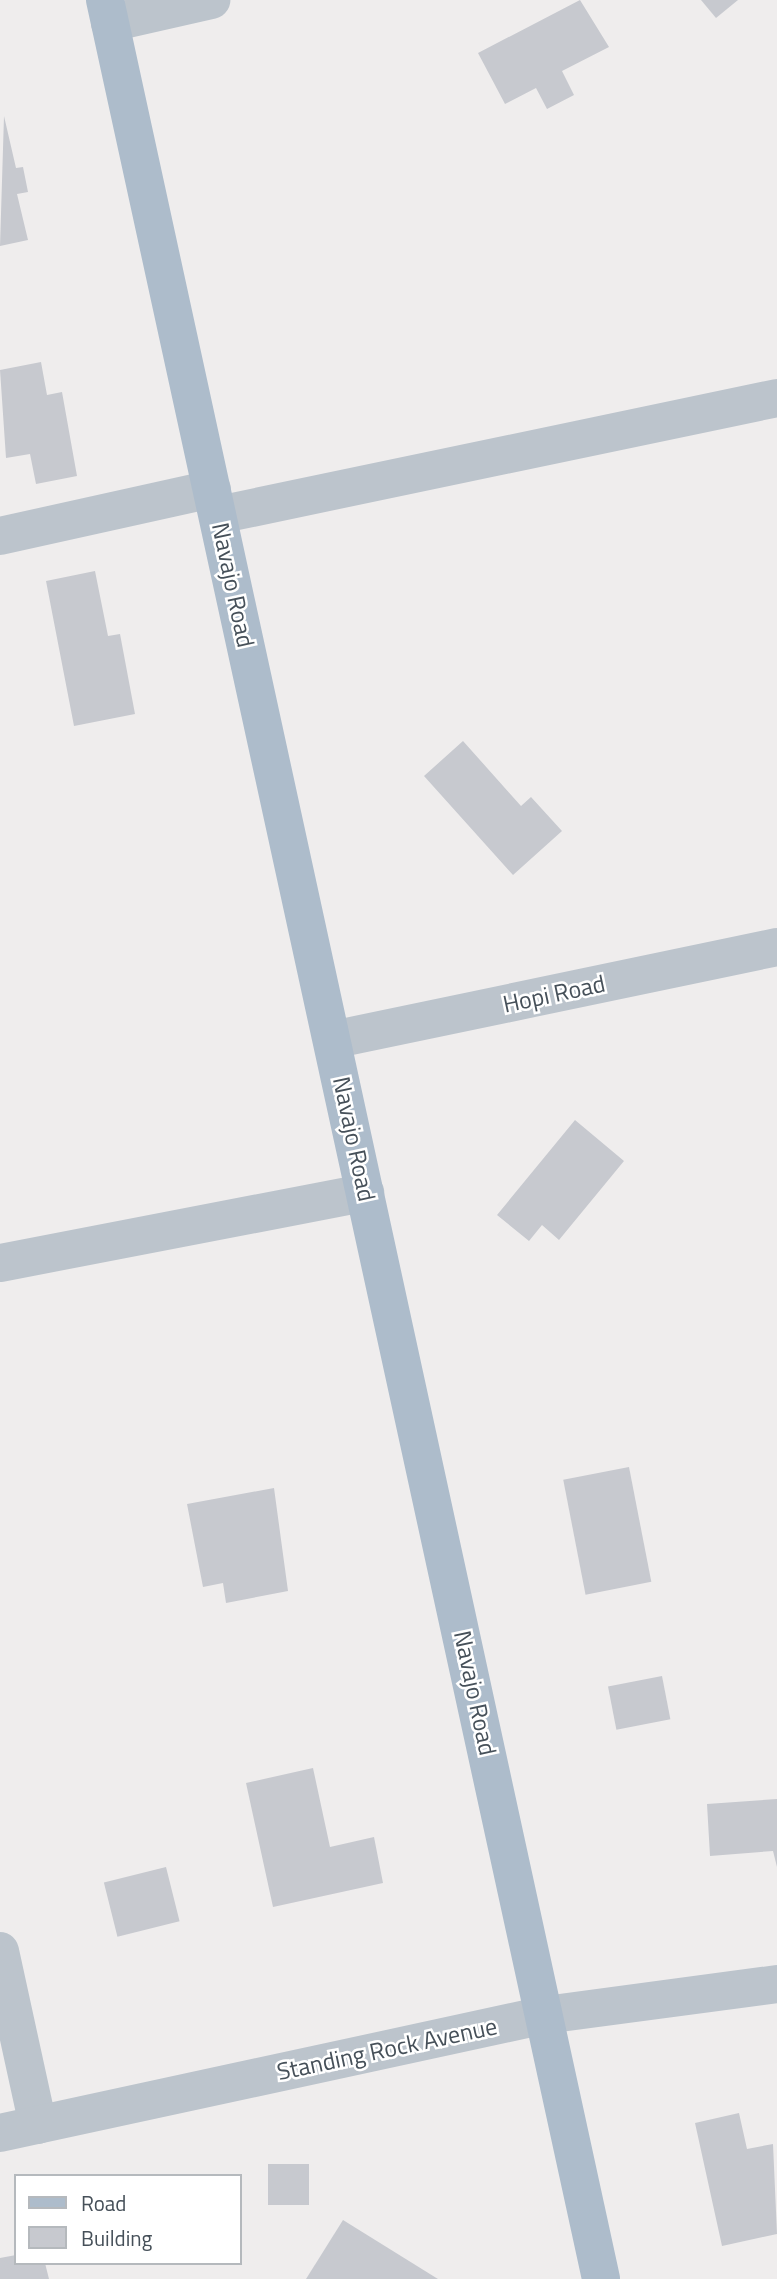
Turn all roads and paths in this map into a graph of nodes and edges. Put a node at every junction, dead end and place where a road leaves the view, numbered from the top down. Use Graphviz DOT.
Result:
graph roads {
  1 [pos="211,0"];
  2 [pos="108,11"];
  3 [pos="777,398"];
  4 [pos="215,502"];
  5 [pos="0,536"];
  6 [pos="777,947"];
  7 [pos="332,1040"];
  8 [pos="365,1193"];
  9 [pos="0,1263"];
  10 [pos="0,1951"];
  11 [pos="777,1984"];
  12 [pos="545,2015"];
  13 [pos="38,2125"];
  14 [pos="0,2133"];
  15 [pos="601,2279"];
  1 -- 2 [label="street"];
  2 -- 4 [label="main road, Navajo Road"];
  3 -- 4 [label="street"];
  4 -- 5 [label="street"];
  4 -- 7 [label="main road, Navajo Road"];
  6 -- 7 [label="street, Hopi Road"];
  7 -- 8 [label="main road, Navajo Road"];
  8 -- 9 [label="street"];
  8 -- 12 [label="main road, Navajo Road"];
  10 -- 13 [label="street"];
  11 -- 12 [label="street, Standing Rock Avenue"];
  12 -- 13 [label="street, Standing Rock Avenue"];
  12 -- 15 [label="main road, Navajo Road"];
  13 -- 14 [label="street, Standing Rock Avenue"];
}
